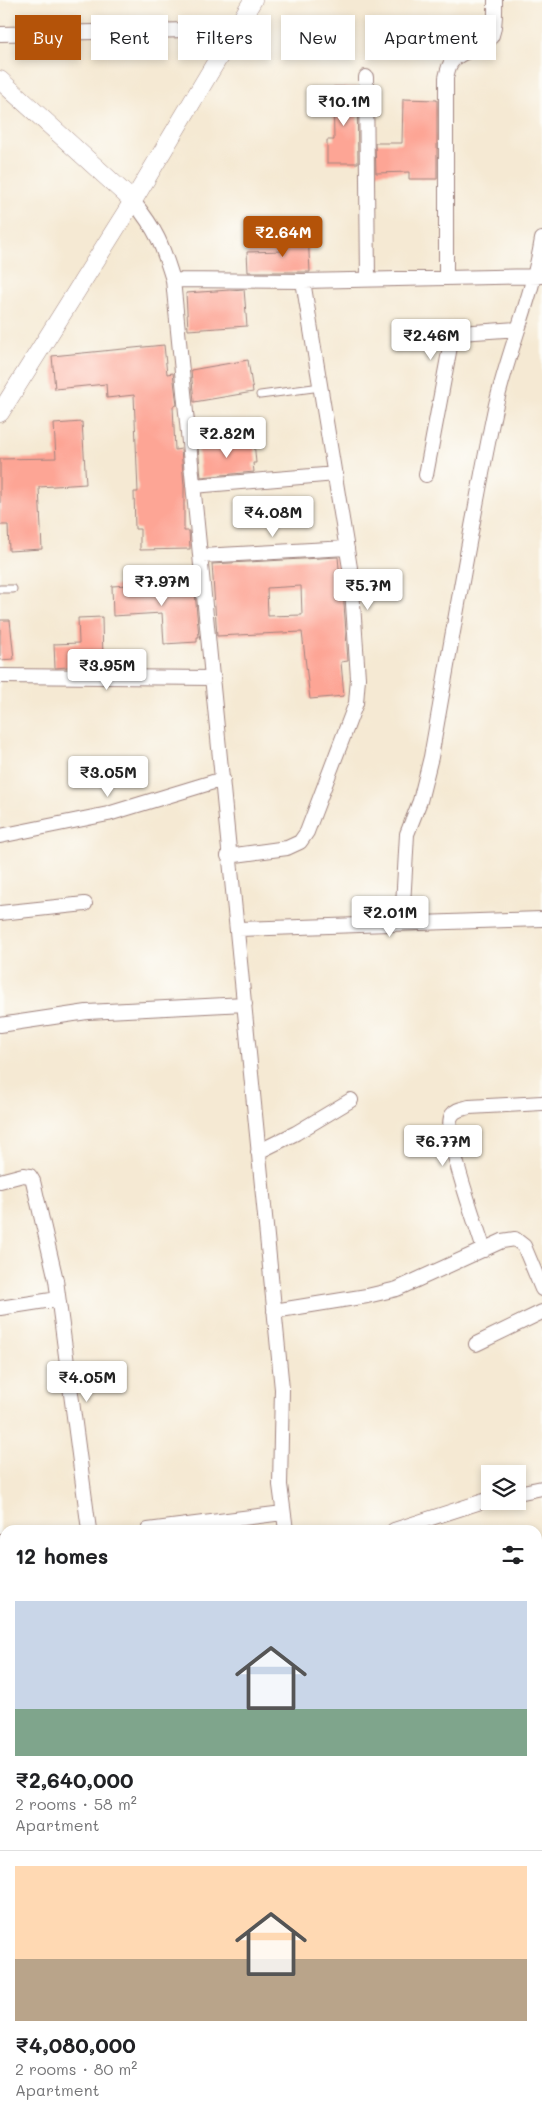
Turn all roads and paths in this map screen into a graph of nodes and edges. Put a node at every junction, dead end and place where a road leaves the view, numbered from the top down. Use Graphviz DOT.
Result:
graph roads {
  1 [pos="253,0"];
  2 [pos="494,0"];
  3 [pos="244,15"];
  4 [pos="178,30"];
  5 [pos="0,34"];
  6 [pos="217,60"];
  7 [pos="366,77"];
  8 [pos="0,80"];
  9 [pos="133,201"];
  10 [pos="542,239"];
  11 [pos="539,276"];
  12 [pos="446,277"];
  13 [pos="173,280"];
  14 [pos="368,280"];
  15 [pos="303,281"];
  16 [pos="518,330"];
  17 [pos="321,387"];
  18 [pos="260,395"];
  19 [pos="0,414"];
  20 [pos="336,474"];
  21 [pos="426,475"];
  22 [pos="193,486"];
  23 [pos="347,548"];
  24 [pos="201,556"];
  25 [pos="0,589"];
  26 [pos="13,589"];
  27 [pos="0,676"];
  28 [pos="214,678"];
  29 [pos="223,779"];
  30 [pos="0,836"];
  31 [pos="228,856"];
  32 [pos="85,904"];
  33 [pos="0,913"];
  34 [pos="542,920"];
  35 [pos="402,923"];
  36 [pos="238,930"];
  37 [pos="245,1004"];
  38 [pos="0,1025"];
  39 [pos="351,1100"];
  40 [pos="542,1103"];
  41 [pos="258,1152"];
  42 [pos="0,1181"];
  43 [pos="484,1250"];
  44 [pos="542,1289"];
  45 [pos="58,1298"];
  46 [pos="0,1308"];
  47 [pos="274,1311"];
  48 [pos="542,1312"];
  49 [pos="476,1344"];
  50 [pos="542,1488"];
  51 [pos="526,1491"];
  52 [pos="481,1502"];
  53 [pos="283,1513"];
  54 [pos="88,1525"];
  55 [pos="188,1525"];
  56 [pos="285,1525"];
  57 [pos="409,1525"];
  1 -- 3 [label="street"];
  2 -- 12 [label="street"];
  4 -- 5 [label="street"];
  6 -- 9 [label="street"];
  7 -- 14 [label="street"];
  8 -- 9 [label="street"];
  9 -- 13 [label="street"];
  9 -- 19 [label="street"];
  10 -- 11 [label="street"];
  11 -- 12 [label="street"];
  11 -- 16 [label="street"];
  12 -- 14 [label="street"];
  13 -- 15 [label="street"];
  13 -- 22 [label="street"];
  14 -- 15 [label="street"];
  15 -- 17 [label="street"];
  16 -- 21 [label="street"];
  16 -- 35 [label="street"];
  17 -- 18 [label="lane"];
  17 -- 20 [label="street"];
  20 -- 22 [label="street"];
  20 -- 23 [label="street"];
  22 -- 24 [label="street"];
  23 -- 24 [label="street"];
  23 -- 31 [label="street"];
  24 -- 28 [label="street"];
  25 -- 26 [label="lane"];
  27 -- 28 [label="street"];
  28 -- 29 [label="street"];
  29 -- 30 [label="street"];
  29 -- 31 [label="street"];
  31 -- 36 [label="street"];
  32 -- 33 [label="street"];
  34 -- 35 [label="street"];
  35 -- 36 [label="street"];
  36 -- 37 [label="street"];
  37 -- 38 [label="street"];
  37 -- 41 [label="street"];
  39 -- 41 [label="street"];
  40 -- 43 [label="street"];
  41 -- 47 [label="street"];
  42 -- 45 [label="street"];
  43 -- 44 [label="street"];
  43 -- 47 [label="street"];
  45 -- 46 [label="street"];
  45 -- 54 [label="street"];
  47 -- 53 [label="street"];
  48 -- 49 [label="street"];
  50 -- 51 [label="street"];
  52 -- 57 [label="street"];
  53 -- 55 [label="street"];
  53 -- 56 [label="street"];
}
